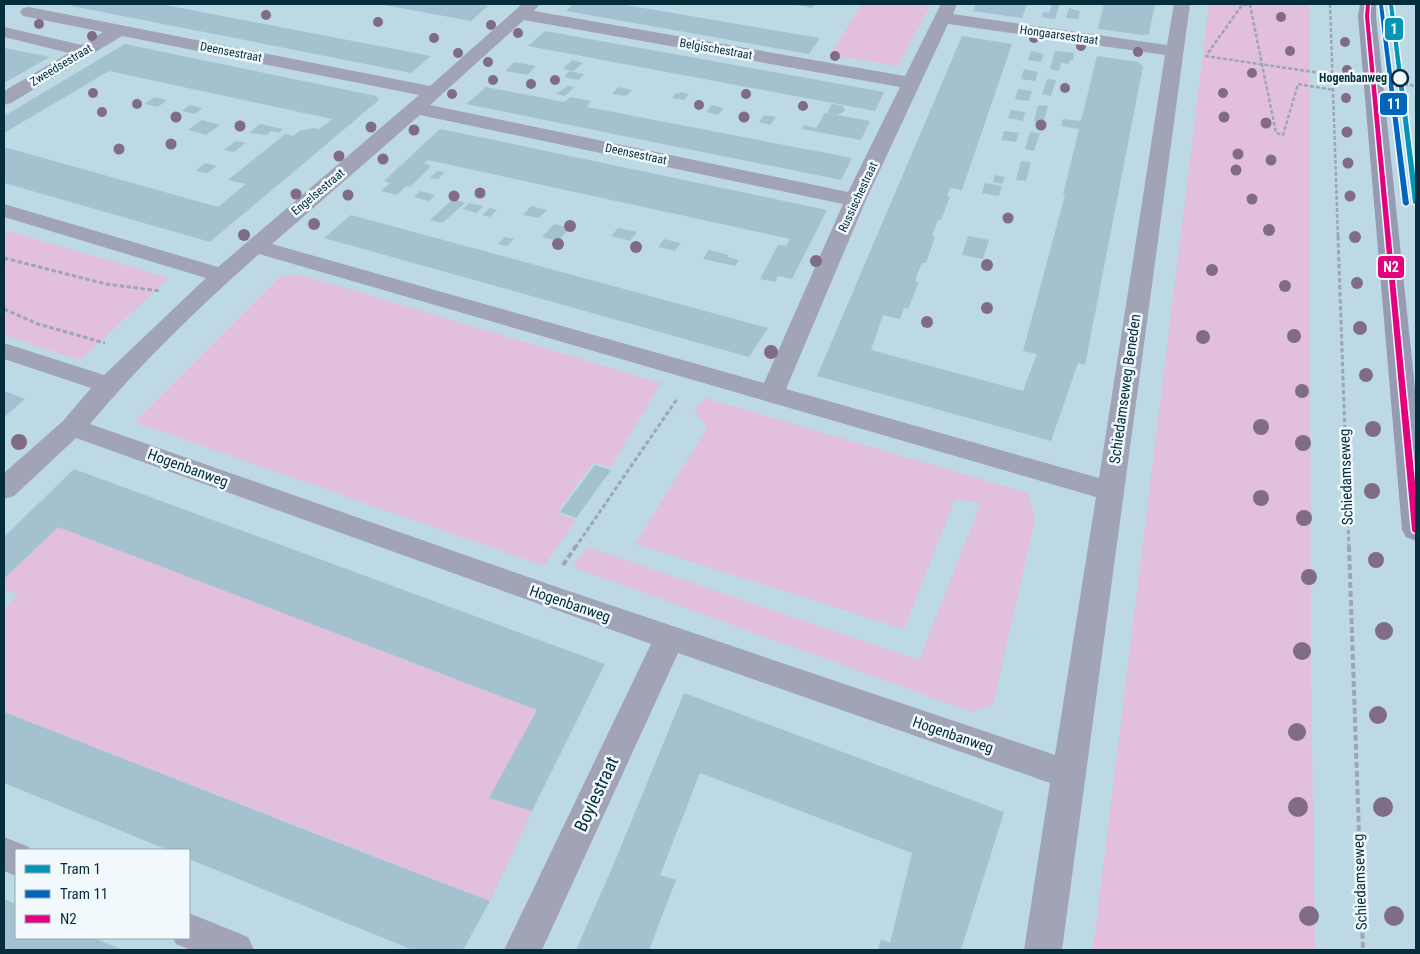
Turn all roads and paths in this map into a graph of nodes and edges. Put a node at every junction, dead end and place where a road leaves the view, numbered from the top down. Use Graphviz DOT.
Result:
graph roads {
  1 [pos="1182,4"];
  2 [pos="1330,4"];
  3 [pos="1368,4"];
  4 [pos="36,8"];
  5 [pos="526,9"];
  6 [pos="946,11"];
  7 [pos="4,26"];
  8 [pos="119,30"];
  9 [pos="4,32"];
  10 [pos="85,51"];
  11 [pos="1174,51"];
  12 [pos="1206,56"];
  13 [pos="1261,64"];
  14 [pos="1332,75"];
  15 [pos="912,83"];
  16 [pos="1334,90"];
  17 [pos="432,92"];
  18 [pos="4,99"];
  19 [pos="416,108"];
  20 [pos="855,200"];
  21 [pos="4,210"];
  22 [pos="255,246"];
  23 [pos="4,258"];
  24 [pos="222,275"];
  25 [pos="204,292"];
  26 [pos="4,309"];
  27 [pos="4,351"];
  28 [pos="142,353"];
  29 [pos="696,371"];
  30 [pos="108,386"];
  31 [pos="772,393"];
  32 [pos="72,427"];
  33 [pos="4,489"];
  34 [pos="1110,491"];
  35 [pos="1416,530"];
  36 [pos="543,594"];
  37 [pos="669,638"];
  38 [pos="1069,775"];
  39 [pos="190,931"];
  40 [pos="235,950"];
  41 [pos="524,950"];
  42 [pos="1042,950"];
  43 [pos="1363,950"];
  1 -- 11 [label="street, Schiedamseweg Beneden"];
  2 -- 14 [label="path, Schiedamseweg"];
  3 -- 35 [label="main road"];
  4 -- 7 [label="street"];
  4 -- 8 [label="street, Deensestraat"];
  5 -- 15 [label="street, Belgischestraat"];
  5 -- 17 [label="street, Engelsestraat"];
  6 -- 11 [label="street, Hongaarsestraat"];
  6 -- 15 [label="street, Russischestraat"];
  8 -- 10 [label="street, Zweedsestraat"];
  8 -- 17 [label="street, Deensestraat"];
  9 -- 10 [label="street"];
  10 -- 18 [label="street, Zweedsestraat"];
  11 -- 12 [label="path"];
  11 -- 34 [label="street, Schiedamseweg Beneden"];
  12 -- 13 [label="path"];
  12 -- 13 [label="path"];
  13 -- 14 [label="path"];
  13 -- 16 [label="path"];
  14 -- 16 [label="path, Schiedamseweg"];
  15 -- 20 [label="street, Russischestraat"];
  16 -- 43 [label="path, Schiedamseweg"];
  17 -- 19 [label="street, Engelsestraat"];
  19 -- 20 [label="street, Deensestraat"];
  19 -- 22 [label="street, Engelsestraat"];
  20 -- 31 [label="street, Russischestraat"];
  21 -- 24 [label="street"];
  22 -- 24 [label="street, Engelsestraat"];
  22 -- 29 [label="street"];
  23 -- 25 [label="path"];
  24 -- 25 [label="street, Engelsestraat"];
  25 -- 28 [label="street, Engelsestraat"];
  26 -- 28 [label="path"];
  27 -- 30 [label="street"];
  28 -- 30 [label="street, Engelsestraat"];
  29 -- 31 [label="street"];
  29 -- 36 [label="path"];
  30 -- 32 [label="street, Engelsestraat"];
  31 -- 34 [label="street"];
  32 -- 33 [label="street, Engelsestraat"];
  32 -- 36 [label="street, Hogenbanweg"];
  34 -- 38 [label="street, Schiedamseweg Beneden"];
  36 -- 37 [label="street, Hogenbanweg"];
  37 -- 38 [label="street, Hogenbanweg"];
  37 -- 41 [label="street, Boylestraat"];
  38 -- 42 [label="street, Schiedamseweg Beneden"];
  39 -- 40 [label="street"];
}
